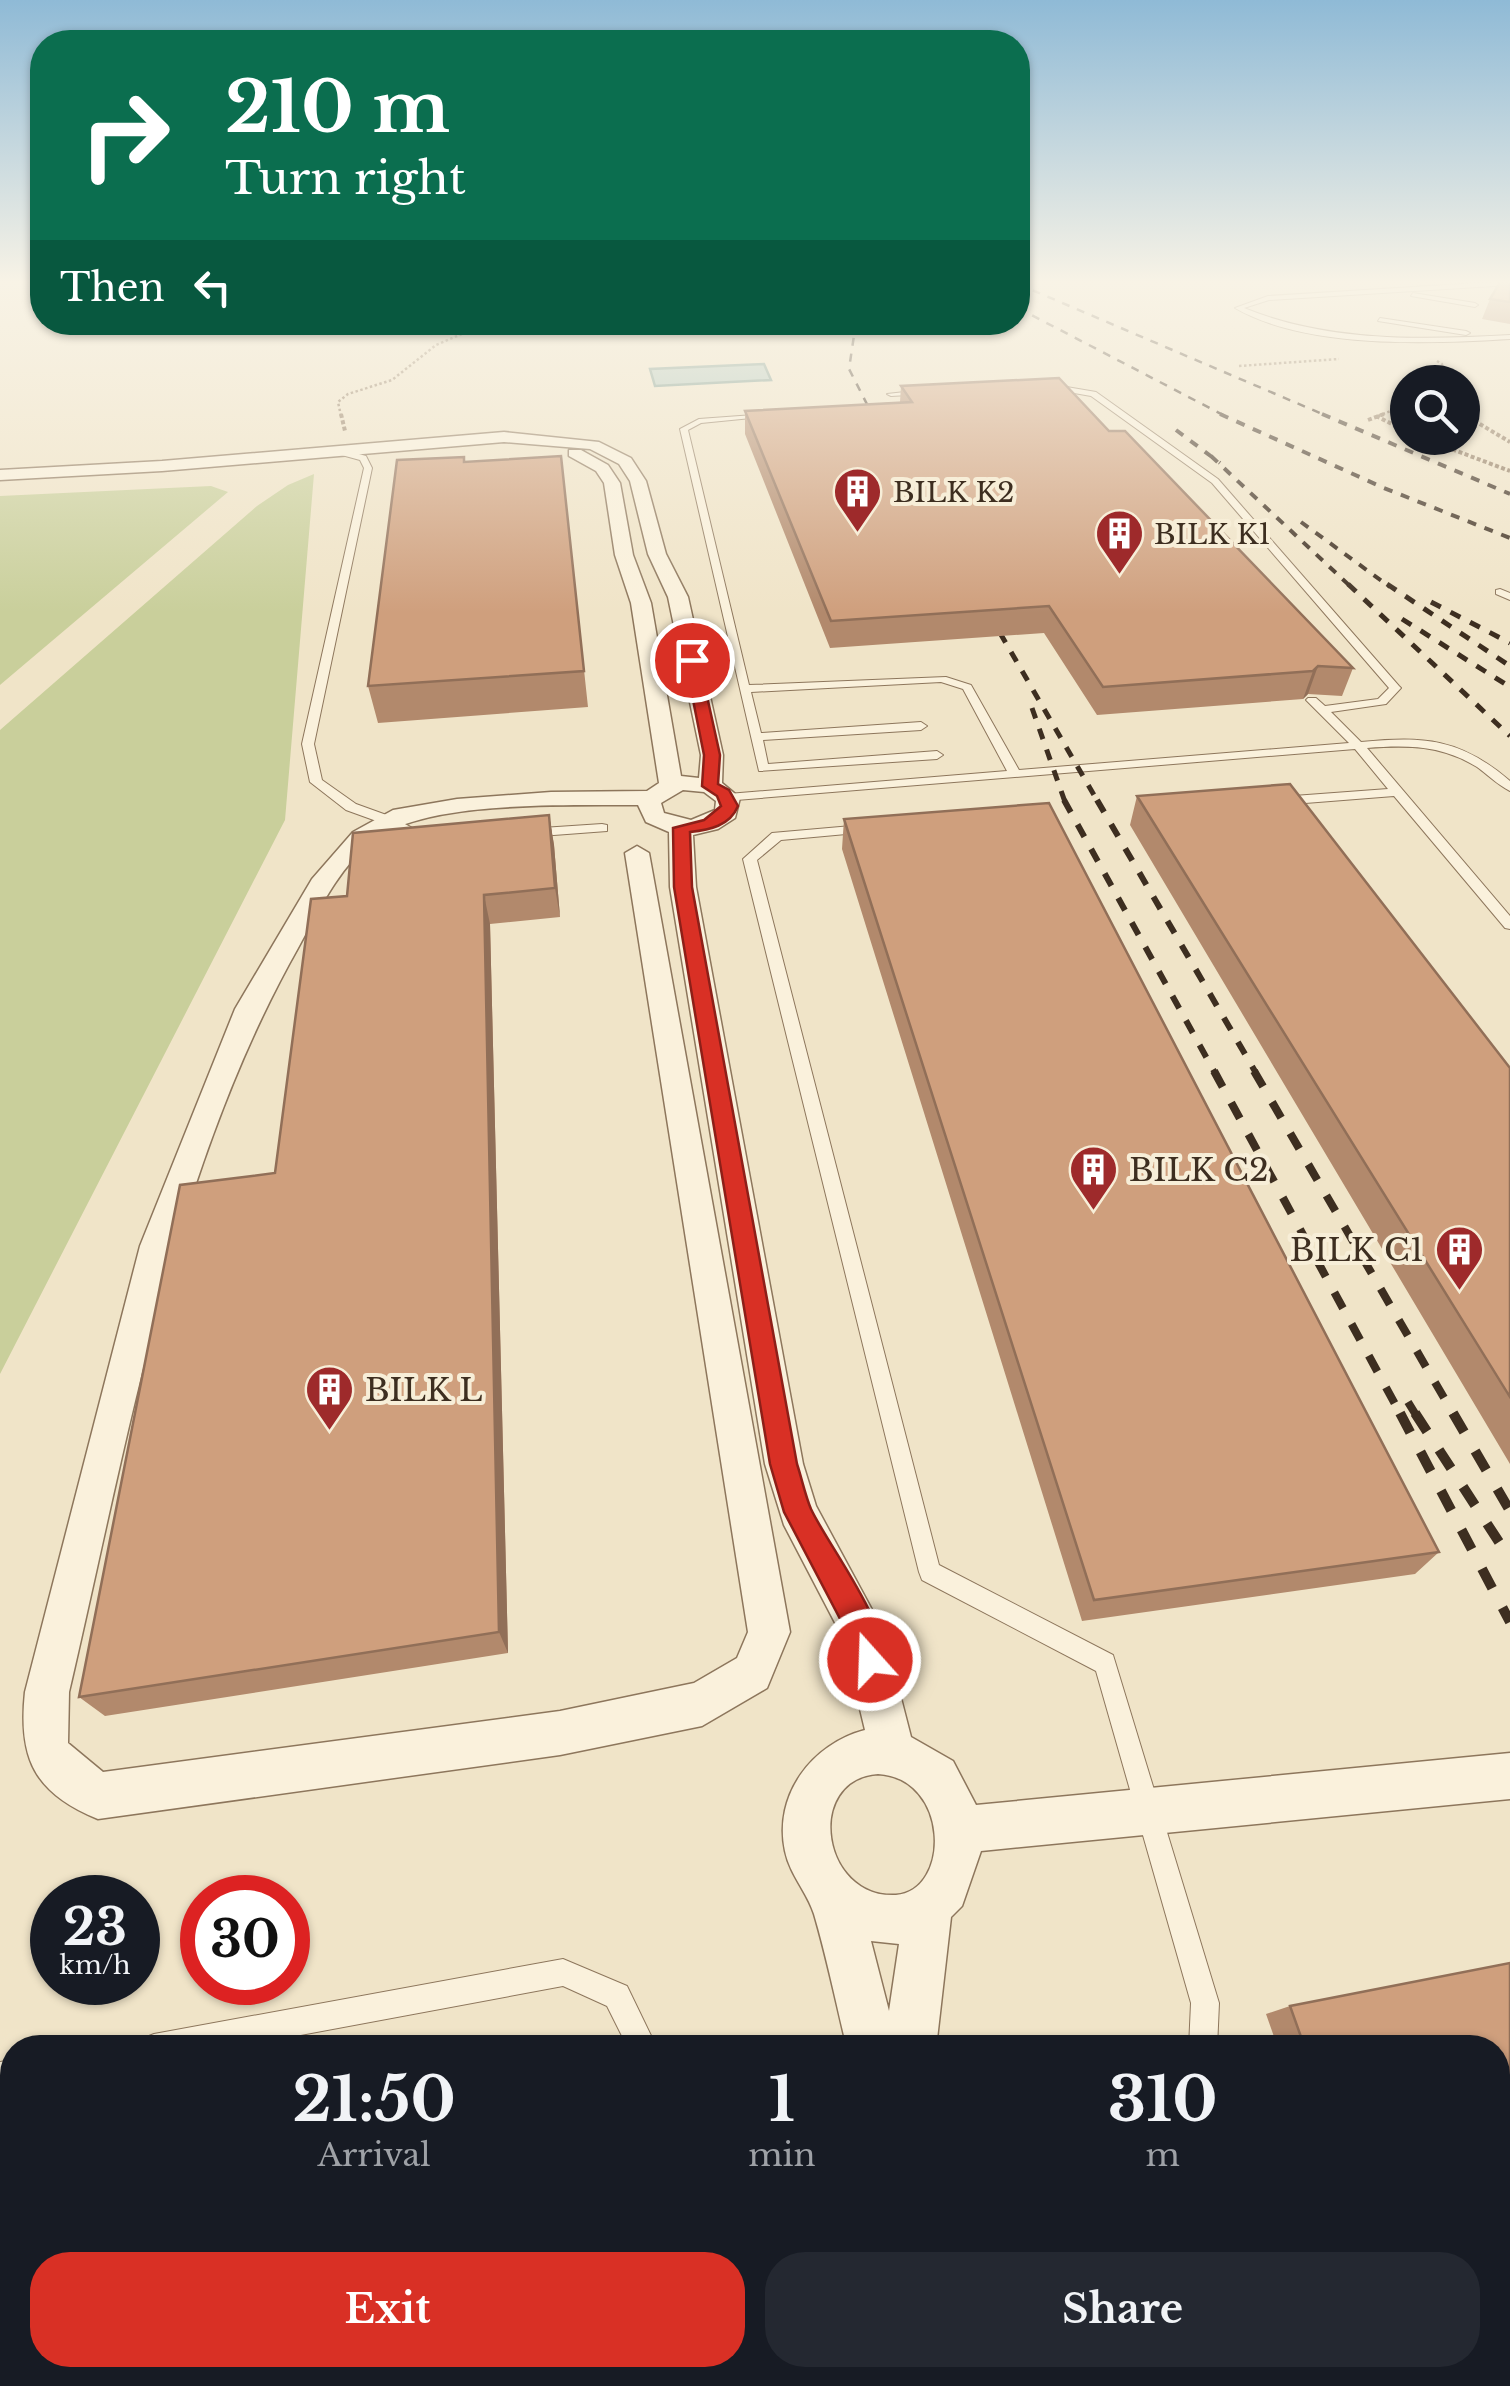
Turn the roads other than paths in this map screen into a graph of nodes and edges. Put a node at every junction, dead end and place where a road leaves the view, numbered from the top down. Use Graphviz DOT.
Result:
graph roads {
  1 [pos="1072,390"];
  2 [pos="930,392"];
  3 [pos="890,394"];
  4 [pos="778,415"];
  5 [pos="432,444"];
  6 [pos="341,452"];
  7 [pos="4,475"];
  8 [pos="745,689"];
  9 [pos="921,726"];
  10 [pos="756,737"];
  11 [pos="1358,745"];
  12 [pos="937,755"];
  13 [pos="1014,773"];
  14 [pos="1510,787"];
  15 [pos="662,792"];
  16 [pos="719,792"];
  17 [pos="1394,792"];
  18 [pos="1262,803"];
  19 [pos="509,818"];
  20 [pos="387,820"];
  21 [pos="671,825"];
  22 [pos="602,828"];
  23 [pos="875,828"];
  24 [pos="436,838"];
  25 [pos="637,852"];
  26 [pos="1510,925"];
  27 [pos="892,1751"];
  28 [pos="1510,1776"];
  29 [pos="1151,1809"];
  30 [pos="960,1830"];
  31 [pos="833,1896"];
  32 [pos="928,1908"];
  33 [pos="224,2035"];
  34 [pos="636,2035"];
  35 [pos="870,2035"];
  36 [pos="912,2035"];
  37 [pos="1203,2035"];
  1 -- 11 [label="lane"];
  2 -- 3 [label="lane"];
  4 -- 8 [label="lane"];
  5 -- 6 [label="street"];
  5 -- 15 [label="street"];
  5 -- 16 [label="street"];
  6 -- 7 [label="street"];
  6 -- 20 [label="lane"];
  8 -- 10 [label="lane"];
  8 -- 13 [label="lane"];
  9 -- 10 [label="lane"];
  10 -- 12 [label="lane"];
  11 -- 13 [label="lane"];
  11 -- 14 [label="lane"];
  11 -- 17 [label="lane"];
  13 -- 16 [label="lane"];
  15 -- 16 [label="street"];
  15 -- 19 [label="street"];
  15 -- 21 [label="street"];
  16 -- 21 [label="street"];
  17 -- 18 [label="lane"];
  17 -- 26 [label="lane"];
  19 -- 20 [label="street"];
  19 -- 21 [label="street"];
  19 -- 22 [label="lane"];
  20 -- 24 [label="lane"];
  20 -- 25 [label="street"];
  21 -- 27 [label="street"];
  23 -- 29 [label="lane"];
  27 -- 30 [label="street"];
  27 -- 31 [label="street"];
  28 -- 29 [label="street"];
  29 -- 30 [label="street"];
  29 -- 37 [label="lane"];
  30 -- 32 [label="street"];
  31 -- 32 [label="street"];
  31 -- 35 [label="street"];
  32 -- 36 [label="street"];
  33 -- 34 [label="lane"];
}
